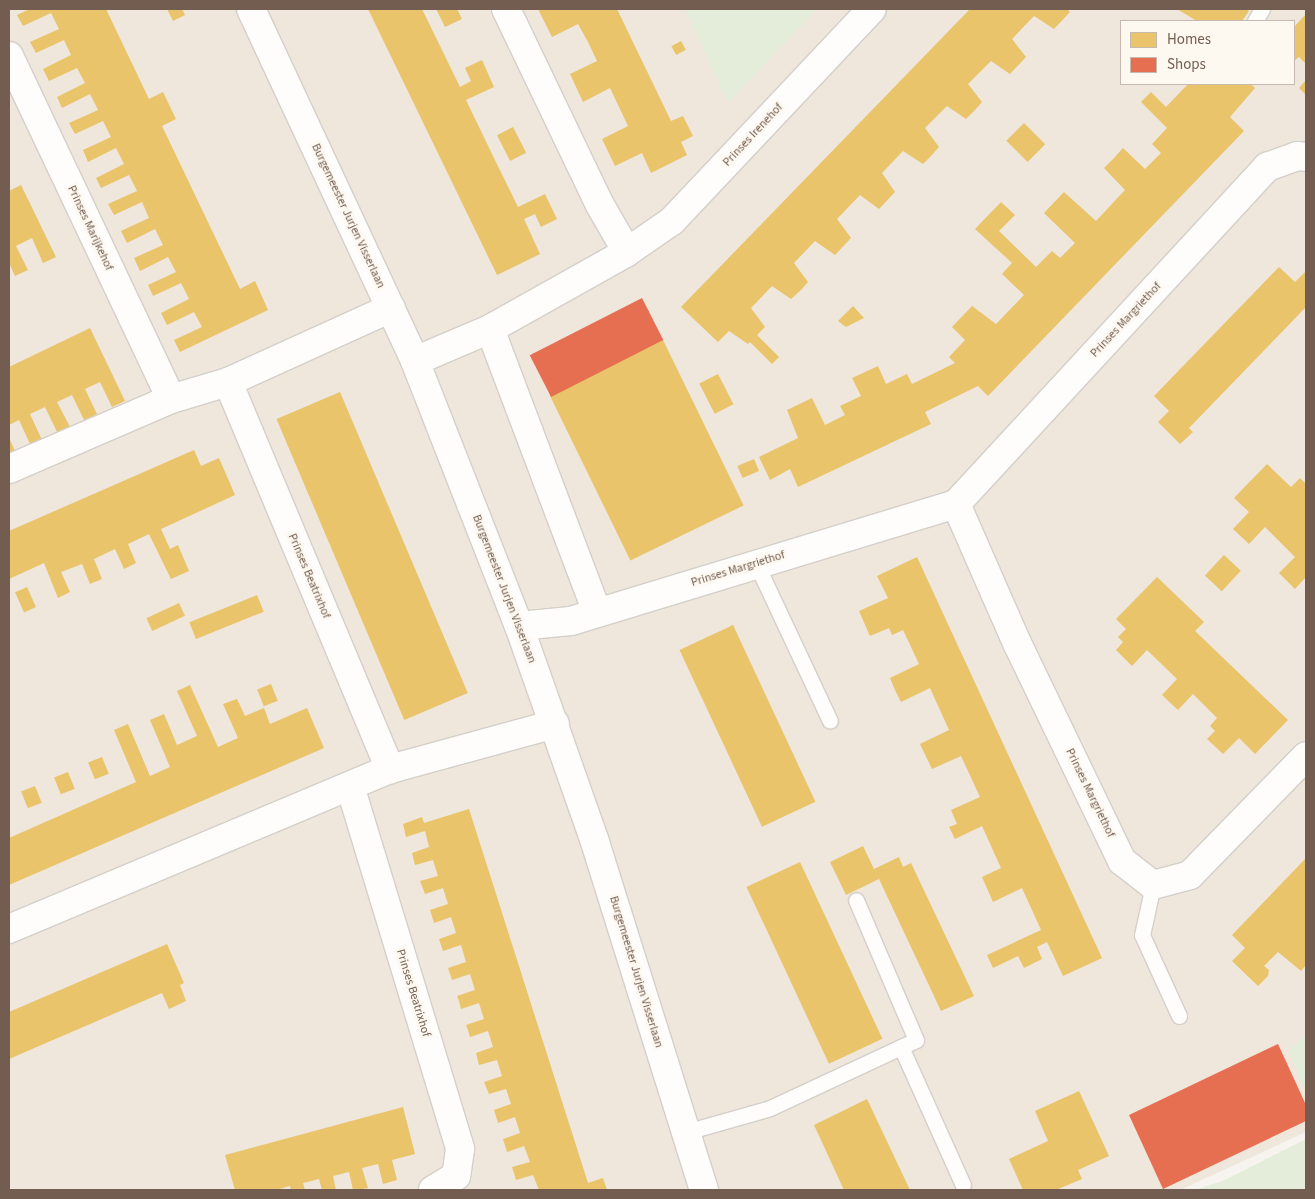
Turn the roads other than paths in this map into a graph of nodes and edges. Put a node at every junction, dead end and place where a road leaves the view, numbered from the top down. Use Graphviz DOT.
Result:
graph roads {
  1 [pos="251,9"];
  2 [pos="506,9"];
  3 [pos="872,9"];
  4 [pos="9,56"];
  5 [pos="1306,157"];
  6 [pos="627,252"];
  7 [pos="391,308"];
  8 [pos="490,329"];
  9 [pos="415,361"];
  10 [pos="228,382"];
  11 [pos="171,399"];
  12 [pos="9,469"];
  13 [pos="956,504"];
  14 [pos="756,564"];
  15 [pos="598,612"];
  16 [pos="519,626"];
  17 [pos="830,721"];
  18 [pos="555,724"];
  19 [pos="1306,756"];
  20 [pos="390,769"];
  21 [pos="350,786"];
  22 [pos="1153,885"];
  23 [pos="856,900"];
  24 [pos="9,929"];
  25 [pos="1179,1016"];
  26 [pos="901,1047"];
  27 [pos="686,1132"];
  28 [pos="963,1185"];
  29 [pos="433,1190"];
  30 [pos="704,1190"];
  1 -- 7 [label="street, Burgemeester Jurjen Visserlaan"];
  2 -- 6 [label="street"];
  3 -- 6 [label="street, Prinses Irenehof"];
  4 -- 11 [label="street, Prinses Marijkehof"];
  5 -- 13 [label="street, Prinses Margriethof"];
  6 -- 8 [label="street, Prinses Irenehof"];
  7 -- 9 [label="street, Burgemeester Jurjen Visserlaan"];
  7 -- 10 [label="street"];
  8 -- 9 [label="street, Prinses Irenehof"];
  8 -- 15 [label="street"];
  9 -- 16 [label="street, Burgemeester Jurjen Visserlaan"];
  10 -- 11 [label="street"];
  10 -- 20 [label="street, Prinses Beatrixhof"];
  11 -- 12 [label="street"];
  13 -- 14 [label="street, Prinses Margriethof"];
  13 -- 22 [label="street, Prinses Margriethof"];
  14 -- 15 [label="street, Prinses Margriethof"];
  14 -- 17 [label="lane"];
  15 -- 16 [label="street, Prinses Margriethof"];
  16 -- 18 [label="street, Burgemeester Jurjen Visserlaan"];
  18 -- 20 [label="street"];
  18 -- 27 [label="street, Burgemeester Jurjen Visserlaan"];
  19 -- 22 [label="street"];
  20 -- 21 [label="street"];
  21 -- 24 [label="street"];
  21 -- 29 [label="street, Prinses Beatrixhof"];
  22 -- 25 [label="lane"];
  23 -- 26 [label="lane"];
  26 -- 27 [label="lane"];
  26 -- 28 [label="lane"];
  27 -- 30 [label="street, Burgemeester Jurjen Visserlaan"];
}
